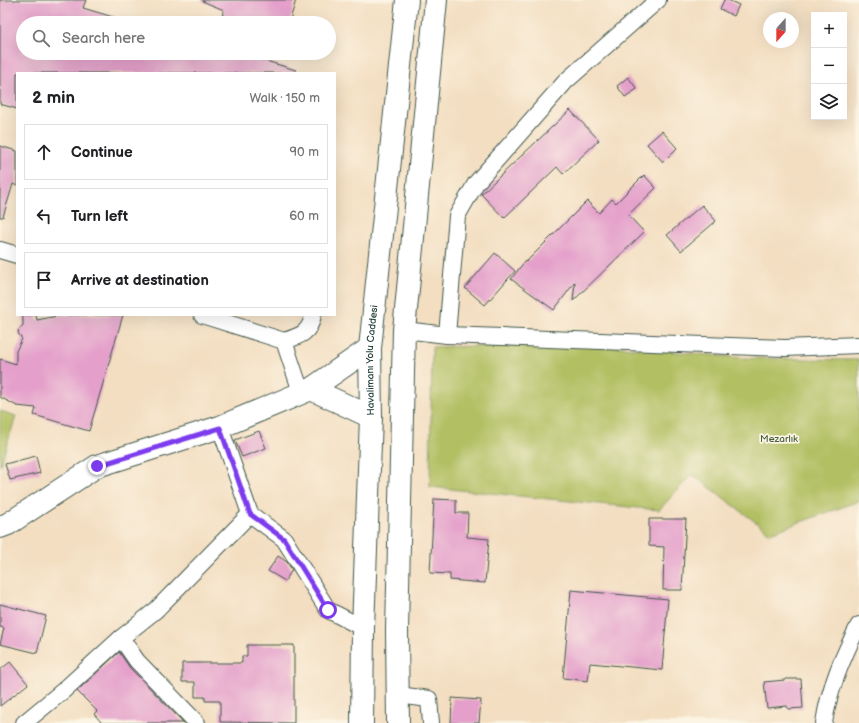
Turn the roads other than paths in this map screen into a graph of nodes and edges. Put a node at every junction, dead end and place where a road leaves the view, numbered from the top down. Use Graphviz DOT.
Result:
graph roads {
  1 [pos="407,0"];
  2 [pos="658,0"];
  3 [pos="436,3"];
  4 [pos="0,250"];
  5 [pos="16,255"];
  6 [pos="205,316"];
  7 [pos="312,316"];
  8 [pos="404,330"];
  9 [pos="447,335"];
  10 [pos="284,341"];
  11 [pos="859,345"];
  12 [pos="370,348"];
  13 [pos="306,390"];
  14 [pos="371,417"];
  15 [pos="220,428"];
  16 [pos="250,514"];
  17 [pos="0,527"];
  18 [pos="859,625"];
  19 [pos="364,628"];
  20 [pos="121,638"];
  21 [pos="398,695"];
  22 [pos="24,723"];
  23 [pos="197,723"];
  24 [pos="362,723"];
  25 [pos="398,723"];
  26 [pos="431,723"];
  27 [pos="824,723"];
  1 -- 12 [label="main road, Havalimanı Yolu Caddesi"];
  2 -- 9 [label="street"];
  3 -- 8 [label="main road"];
  4 -- 5 [label="street"];
  6 -- 10 [label="street"];
  7 -- 10 [label="street"];
  8 -- 9 [label="street"];
  8 -- 21 [label="main road"];
  9 -- 11 [label="street"];
  10 -- 13 [label="street"];
  12 -- 13 [label="main road"];
  12 -- 14 [label="main road, Havalimanı Yolu Caddesi"];
  13 -- 14 [label="main road"];
  13 -- 15 [label="main road"];
  14 -- 19 [label="main road, Havalimanı Yolu Caddesi"];
  15 -- 16 [label="street"];
  15 -- 17 [label="main road"];
  16 -- 19 [label="street"];
  16 -- 20 [label="street"];
  18 -- 27 [label="street"];
  19 -- 24 [label="main road, Havalimanı Yolu Caddesi"];
  20 -- 22 [label="street"];
  20 -- 23 [label="street"];
  21 -- 25 [label="main road"];
  21 -- 26 [label="street"];
}
